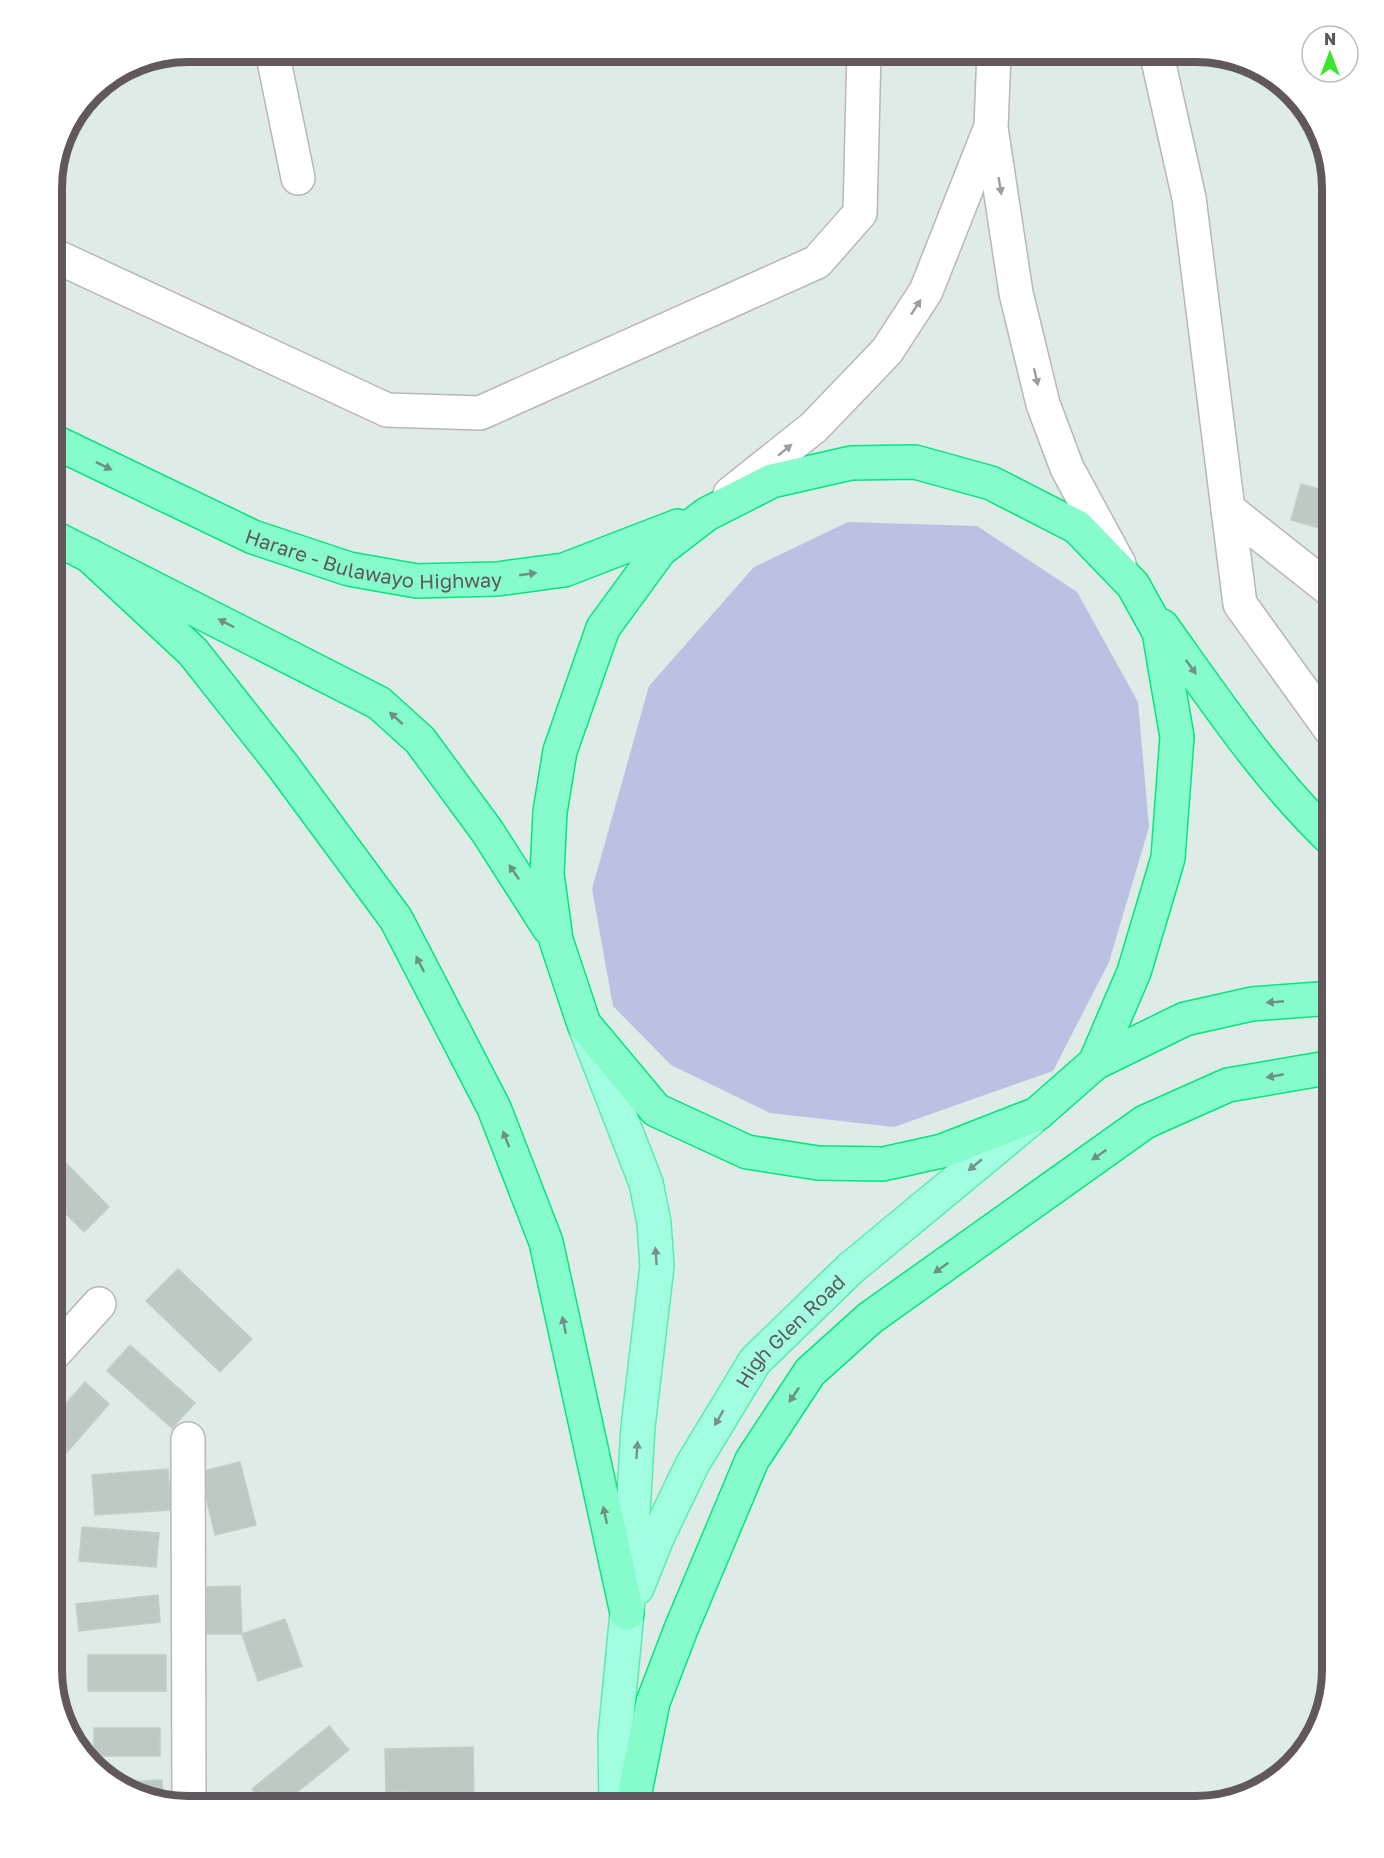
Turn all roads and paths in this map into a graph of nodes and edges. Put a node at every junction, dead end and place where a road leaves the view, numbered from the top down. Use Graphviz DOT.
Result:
graph roads {
  1 [pos="274,62"];
  2 [pos="864,62"];
  3 [pos="993,62"];
  4 [pos="1158,62"];
  5 [pos="991,128"];
  6 [pos="298,178"];
  7 [pos="62,259"];
  8 [pos="62,445"];
  9 [pos="1228,509"];
  10 [pos="707,514"];
  11 [pos="62,542"];
  12 [pos="89,555"];
  13 [pos="1130,582"];
  14 [pos="1322,583"];
  15 [pos="1322,719"];
  16 [pos="1322,830"];
  17 [pos="556,940"];
  18 [pos="1322,999"];
  19 [pos="584,1024"];
  20 [pos="1095,1063"];
  21 [pos="1322,1069"];
  22 [pos="1037,1114"];
  23 [pos="99,1304"];
  24 [pos="62,1345"];
  25 [pos="188,1440"];
  26 [pos="627,1613"];
  27 [pos="189,1796"];
  28 [pos="616,1796"];
  29 [pos="634,1796"];
  1 -- 6 [label="street"];
  2 -- 7 [label="street"];
  3 -- 5 [label="street"];
  4 -- 9 [label="street"];
  10 -- 5 [label="street, one-way"];
  5 -- 13 [label="street, one-way"];
  8 -- 10 [label="highway, Harare - Bulawayo Highway, one-way"];
  9 -- 14 [label="street"];
  9 -- 15 [label="street"];
  10 -- 13 [label="highway, Harare - Bulawayo Highway"];
  10 -- 17 [label="highway, Harare - Bulawayo Highway"];
  11 -- 12 [label="highway, Harare - Bulawayo Highway"];
  17 -- 12 [label="highway, Harare - Bulawayo Highway, one-way"];
  26 -- 12 [label="highway, one-way"];
  13 -- 16 [label="highway, Harare - Bulawayo Highway, one-way"];
  13 -- 20 [label="highway, Harare - Bulawayo Highway"];
  17 -- 19 [label="highway, Harare - Bulawayo Highway"];
  18 -- 20 [label="highway, Harare - Bulawayo Highway, one-way"];
  19 -- 22 [label="highway, Harare - Bulawayo Highway"];
  26 -- 19 [label="main road, High Glen Road, one-way"];
  20 -- 22 [label="highway, Harare - Bulawayo Highway"];
  21 -- 29 [label="highway, one-way"];
  22 -- 26 [label="main road, High Glen Road, one-way"];
  23 -- 24 [label="street"];
  25 -- 27 [label="street"];
  26 -- 28 [label="main road, High Glen Road"];
}
